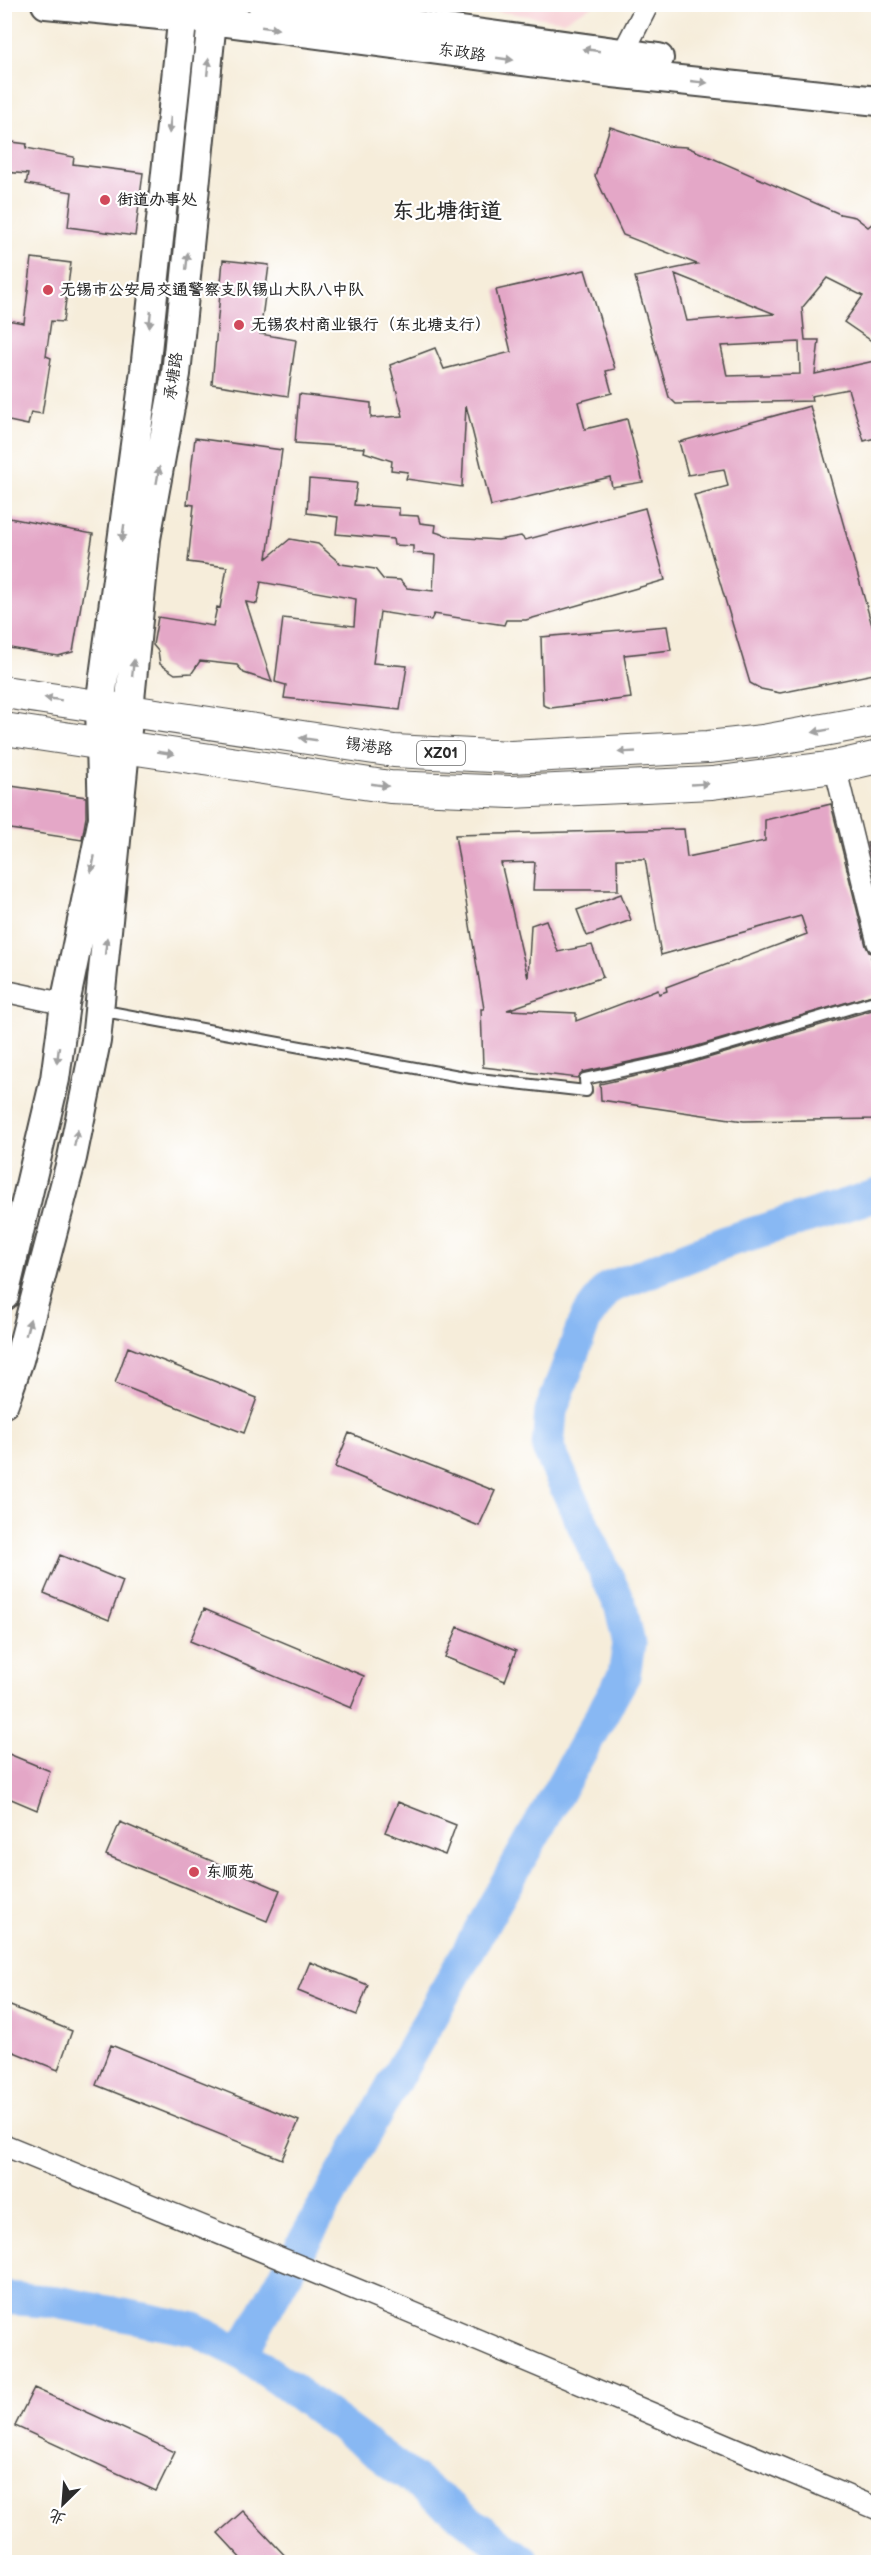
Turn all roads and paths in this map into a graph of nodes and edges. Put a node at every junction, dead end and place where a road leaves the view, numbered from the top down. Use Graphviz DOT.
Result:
graph roads {
  1 [pos="46,4"];
  2 [pos="262,4"];
  3 [pos="648,4"];
  4 [pos="183,12"];
  5 [pos="212,12"];
  6 [pos="618,64"];
  7 [pos="879,82"];
  8 [pos="879,101"];
  9 [pos="4,692"];
  10 [pos="114,709"];
  11 [pos="879,720"];
  12 [pos="4,729"];
  13 [pos="113,745"];
  14 [pos="879,757"];
  15 [pos="835,767"];
  16 [pos="879,943"];
  17 [pos="4,991"];
  18 [pos="879,1000"];
  19 [pos="65,1004"];
  20 [pos="99,1010"];
  21 [pos="4,1296"];
  22 [pos="4,1403"];
  23 [pos="4,2145"];
  24 [pos="879,2509"];
  1 -- 4 [label="street, 东政路"];
  6 -- 2 [label="street, 东政路, one-way"];
  3 -- 6 [label="street"];
  4 -- 5 [label="street, 东政路"];
  4 -- 10 [label="street, 承塘路, one-way"];
  5 -- 6 [label="street, 东政路, one-way"];
  10 -- 5 [label="street, 承塘路, one-way"];
  6 -- 7 [label="street, 东政路"];
  6 -- 8 [label="street, 东政路, one-way"];
  10 -- 9 [label="main road, 锡港路 / XZ01, one-way"];
  11 -- 10 [label="main road, 锡港路 / XZ01, one-way"];
  10 -- 13 [label="street, 承塘路"];
  12 -- 13 [label="main road, XZ01"];
  13 -- 15 [label="main road, XZ01, one-way"];
  13 -- 19 [label="street, one-way"];
  20 -- 13 [label="street, one-way"];
  14 -- 15 [label="main road, XZ01"];
  15 -- 16 [label="street"];
  17 -- 19 [label="street"];
  18 -- 20 [label="lane"];
  19 -- 21 [label="street, one-way"];
  22 -- 20 [label="street, one-way"];
  23 -- 24 [label="street"];
}
